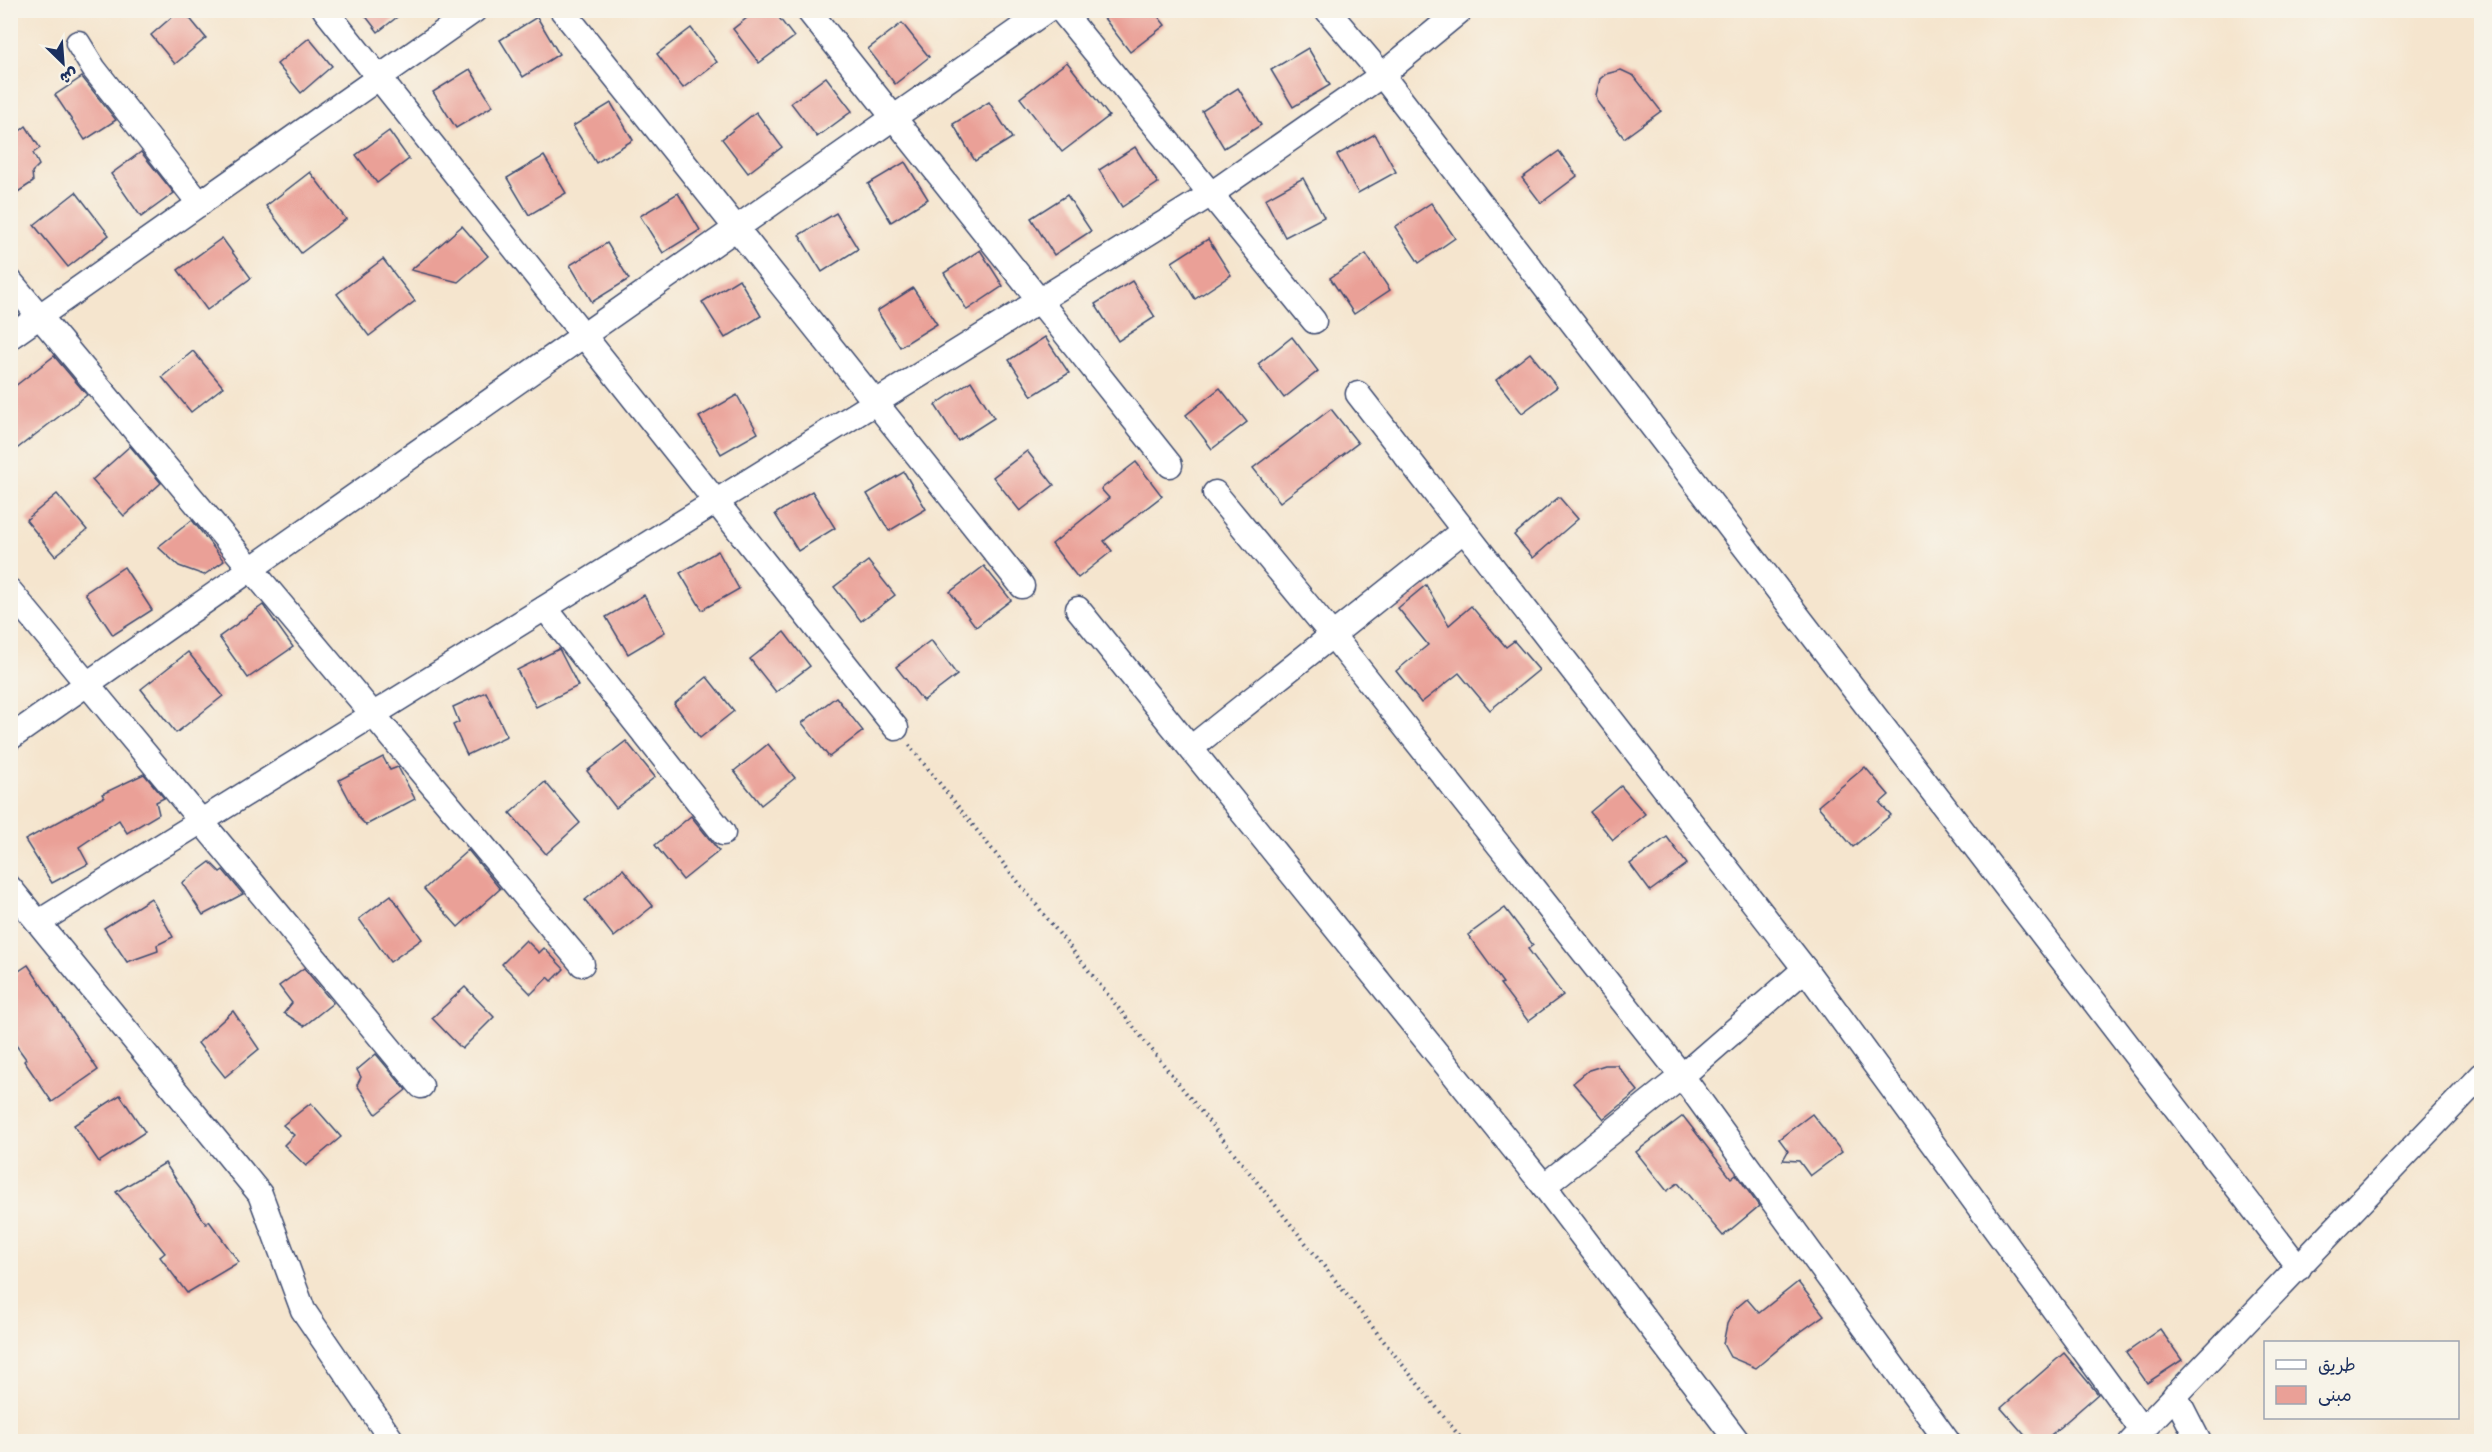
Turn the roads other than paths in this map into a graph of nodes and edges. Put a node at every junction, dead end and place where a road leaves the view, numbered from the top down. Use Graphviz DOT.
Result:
graph roads {
  1 [pos="325,10"];
  2 [pos="475,10"];
  3 [pos="562,10"];
  4 [pos="808,10"];
  5 [pos="1047,10"];
  6 [pos="1061,10"];
  7 [pos="1327,10"];
  8 [pos="1461,10"];
  9 [pos="78,43"];
  10 [pos="1382,75"];
  11 [pos="379,78"];
  12 [pos="894,118"];
  13 [pos="1211,194"];
  14 [pos="200,204"];
  15 [pos="736,229"];
  16 [pos="10,281"];
  17 [pos="1039,301"];
  18 [pos="40,317"];
  19 [pos="1314,321"];
  20 [pos="584,336"];
  21 [pos="10,337"];
  22 [pos="1358,394"];
  23 [pos="875,403"];
  24 [pos="1170,465"];
  25 [pos="1215,493"];
  26 [pos="716,502"];
  27 [pos="1464,530"];
  28 [pos="251,569"];
  29 [pos="1022,586"];
  30 [pos="10,591"];
  31 [pos="545,608"];
  32 [pos="1078,609"];
  33 [pos="1333,636"];
  34 [pos="88,684"];
  35 [pos="373,715"];
  36 [pos="896,728"];
  37 [pos="10,738"];
  38 [pos="1191,748"];
  39 [pos="202,821"];
  40 [pos="723,833"];
  41 [pos="10,888"];
  42 [pos="39,922"];
  43 [pos="582,964"];
  44 [pos="1805,969"];
  45 [pos="2481,1075"];
  46 [pos="1682,1076"];
  47 [pos="421,1086"];
  48 [pos="1544,1186"];
  49 [pos="2299,1268"];
  50 [pos="2175,1395"];
  51 [pos="2136,1436"];
  52 [pos="393,1442"];
  53 [pos="1738,1442"];
  54 [pos="1948,1442"];
  55 [pos="2199,1442"];
  1 -- 11 [label="street"];
  2 -- 11 [label="street"];
  3 -- 15 [label="street"];
  4 -- 12 [label="street"];
  5 -- 12 [label="street"];
  6 -- 13 [label="street"];
  7 -- 10 [label="street"];
  8 -- 10 [label="street"];
  9 -- 14 [label="street"];
  10 -- 13 [label="street"];
  10 -- 49 [label="street"];
  11 -- 14 [label="street"];
  11 -- 20 [label="street"];
  12 -- 15 [label="street"];
  12 -- 17 [label="street"];
  13 -- 17 [label="street"];
  13 -- 19 [label="street"];
  14 -- 18 [label="street"];
  15 -- 20 [label="street"];
  15 -- 23 [label="street"];
  16 -- 18 [label="street"];
  17 -- 23 [label="street"];
  17 -- 24 [label="street"];
  18 -- 21 [label="street"];
  18 -- 28 [label="street"];
  20 -- 26 [label="street"];
  20 -- 28 [label="street"];
  22 -- 27 [label="street"];
  23 -- 26 [label="street"];
  23 -- 29 [label="street"];
  25 -- 33 [label="street"];
  26 -- 31 [label="street"];
  26 -- 36 [label="street"];
  27 -- 33 [label="street"];
  27 -- 44 [label="street"];
  28 -- 34 [label="street"];
  28 -- 35 [label="street"];
  30 -- 34 [label="street"];
  31 -- 35 [label="street"];
  31 -- 40 [label="street"];
  32 -- 38 [label="street"];
  33 -- 38 [label="street"];
  33 -- 46 [label="street"];
  34 -- 37 [label="street"];
  34 -- 39 [label="street"];
  35 -- 39 [label="street"];
  35 -- 43 [label="street"];
  38 -- 48 [label="street"];
  39 -- 42 [label="street"];
  39 -- 47 [label="street"];
  41 -- 42 [label="street"];
  42 -- 52 [label="street"];
  44 -- 46 [label="street"];
  44 -- 51 [label="street"];
  45 -- 49 [label="street"];
  46 -- 48 [label="street"];
  46 -- 54 [label="street"];
  48 -- 53 [label="street"];
  49 -- 50 [label="street"];
  50 -- 51 [label="street"];
  50 -- 55 [label="street"];
}
